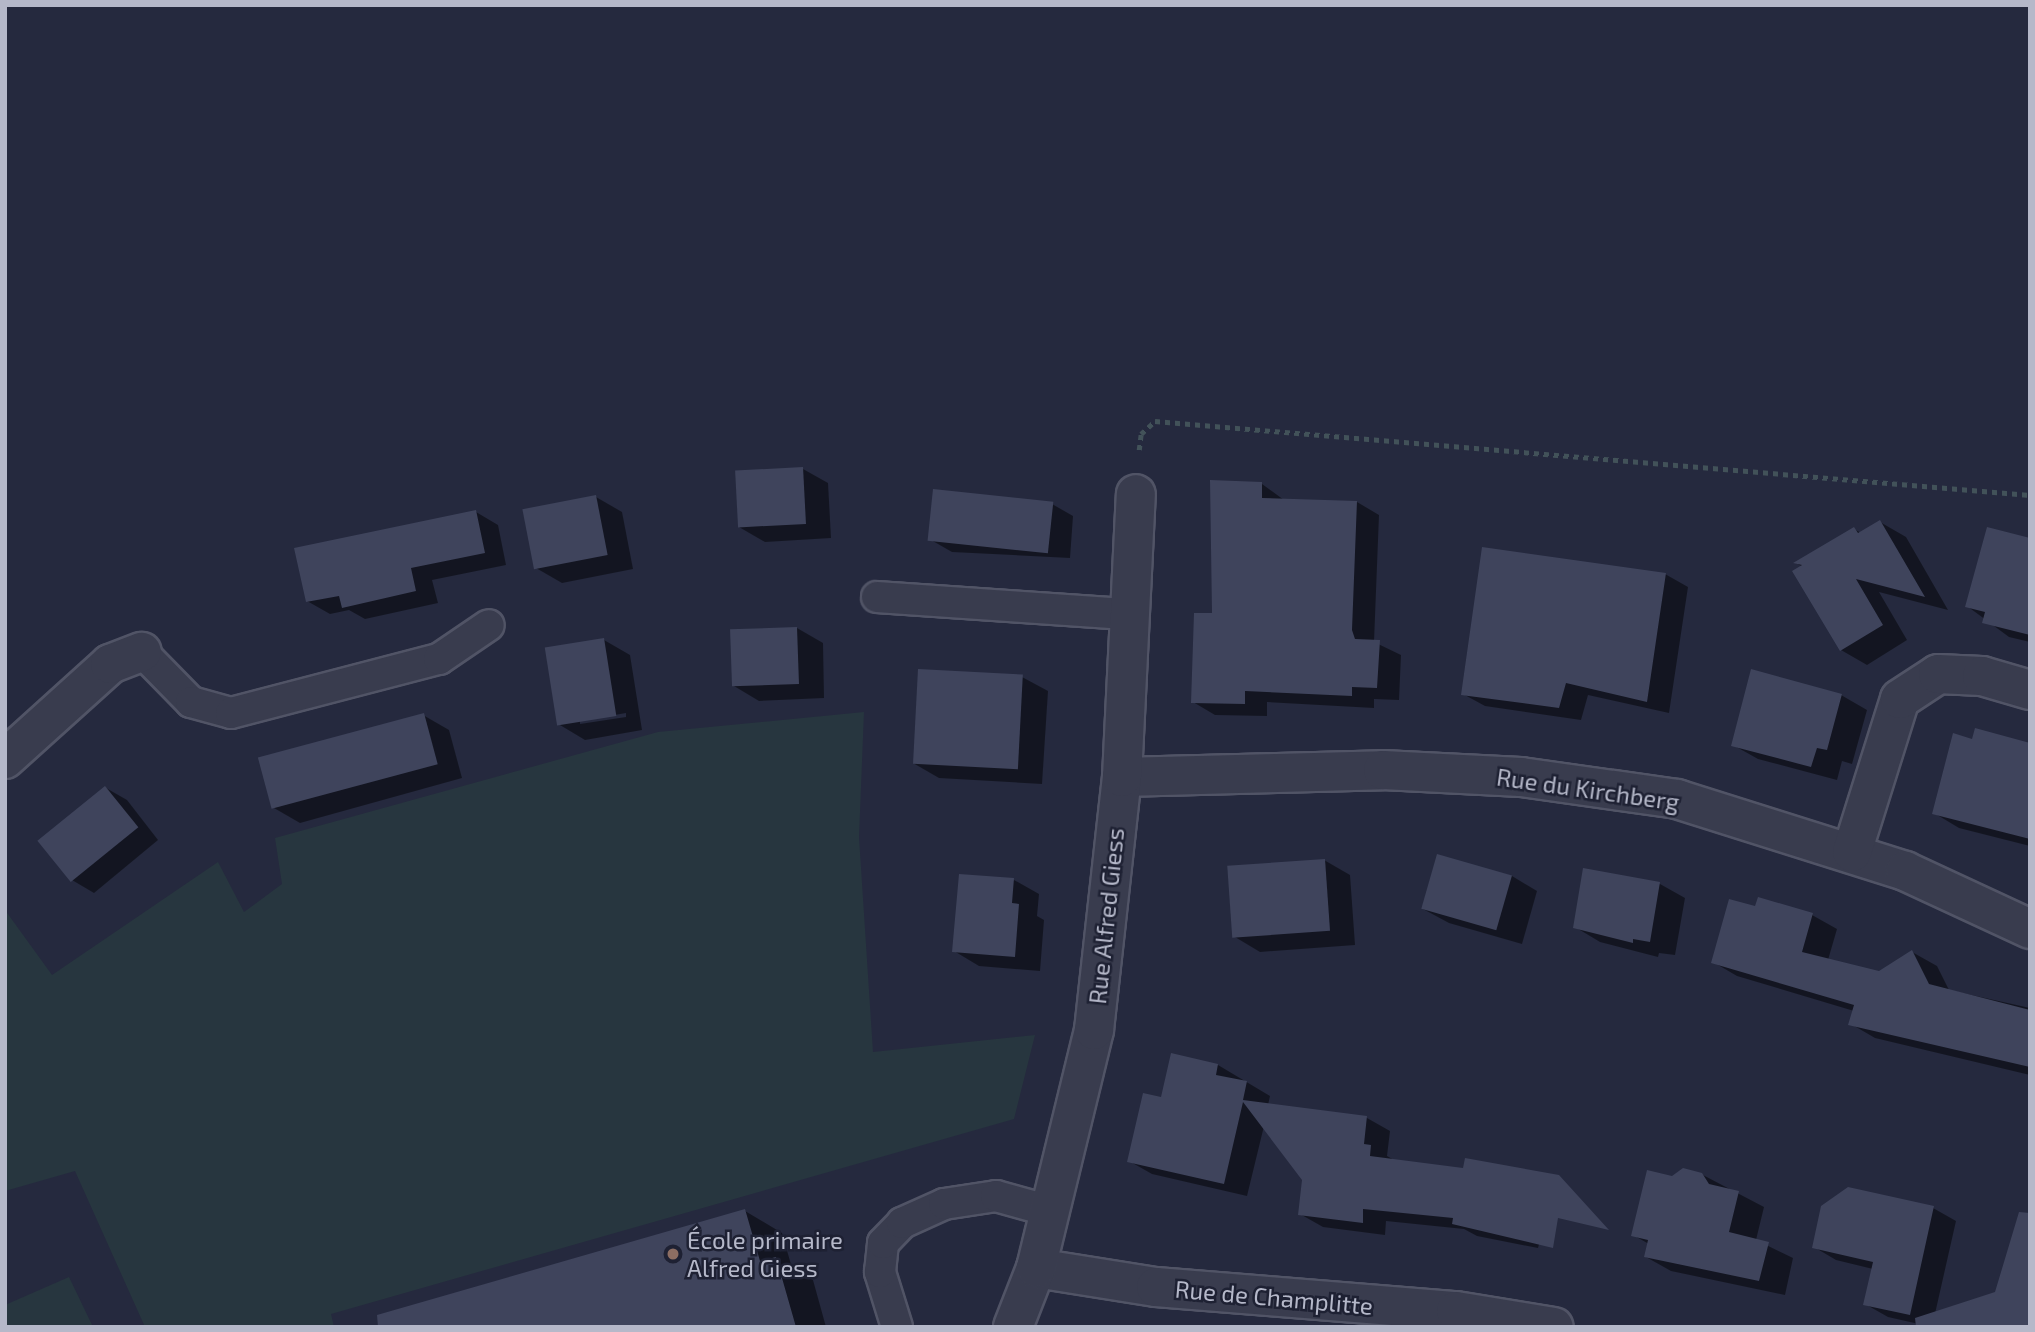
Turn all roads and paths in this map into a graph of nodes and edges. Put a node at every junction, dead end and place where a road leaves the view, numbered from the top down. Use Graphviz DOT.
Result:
graph roads {
  1 [pos="1136,494"];
  2 [pos="2030,495"];
  3 [pos="877,597"];
  4 [pos="1128,614"];
  5 [pos="489,625"];
  6 [pos="142,652"];
  7 [pos="2030,690"];
  8 [pos="5,759"];
  9 [pos="1122,777"];
  10 [pos="1852,852"];
  11 [pos="2030,929"];
  12 [pos="1050,1211"];
  13 [pos="1036,1268"];
  14 [pos="897,1327"];
  15 [pos="1013,1327"];
  16 [pos="1554,1327"];
  1 -- 2 [label="path"];
  1 -- 4 [label="street, Rue Alfred Giess"];
  3 -- 4 [label="lane"];
  4 -- 9 [label="street, Rue Alfred Giess"];
  5 -- 6 [label="lane"];
  6 -- 8 [label="street"];
  7 -- 10 [label="street"];
  9 -- 10 [label="street, Rue du Kirchberg"];
  9 -- 12 [label="street, Rue Alfred Giess"];
  10 -- 11 [label="street, Rue du Kirchberg"];
  12 -- 13 [label="street, Rue Alfred Giess"];
  12 -- 14 [label="lane"];
  13 -- 15 [label="street, Rue Alfred Giess"];
  13 -- 16 [label="street, Rue de Champlitte"];
}
